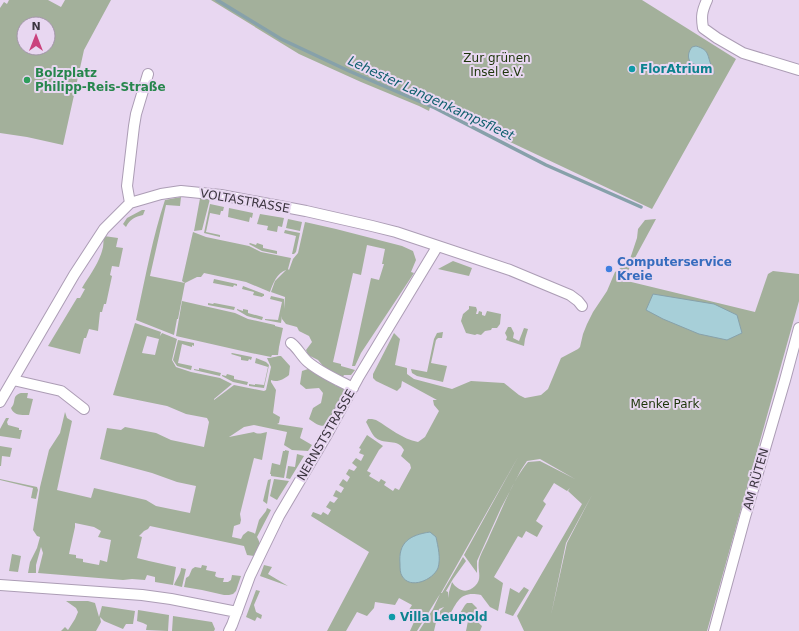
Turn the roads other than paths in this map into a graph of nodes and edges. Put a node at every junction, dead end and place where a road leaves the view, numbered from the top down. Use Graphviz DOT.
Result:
graph roads {
  1 [pos="707,0"];
  2 [pos="799,70"];
  3 [pos="148,74"];
  4 [pos="130,203"];
  5 [pos="437,247"];
  6 [pos="582,306"];
  7 [pos="799,328"];
  8 [pos="291,343"];
  9 [pos="13,380"];
  10 [pos="353,388"];
  11 [pos="0,402"];
  12 [pos="84,409"];
  13 [pos="0,585"];
  14 [pos="237,612"];
  15 [pos="229,631"];
  16 [pos="714,631"];
  1 -- 2 [label="street"];
  3 -- 4 [label="street"];
  4 -- 5 [label="street, VOLTASTRASSE"];
  4 -- 9 [label="street, VOLTASTRASSE"];
  5 -- 6 [label="street, VOLTASTRASSE"];
  5 -- 10 [label="street, NERNSTSTRASSE"];
  7 -- 16 [label="street, AM RÜTEN"];
  8 -- 10 [label="street"];
  9 -- 11 [label="street, VOLTASTRASSE"];
  9 -- 12 [label="street"];
  10 -- 14 [label="street, NERNSTSTRASSE"];
  13 -- 14 [label="street"];
  14 -- 15 [label="street, NERNSTSTRASSE"];
}
